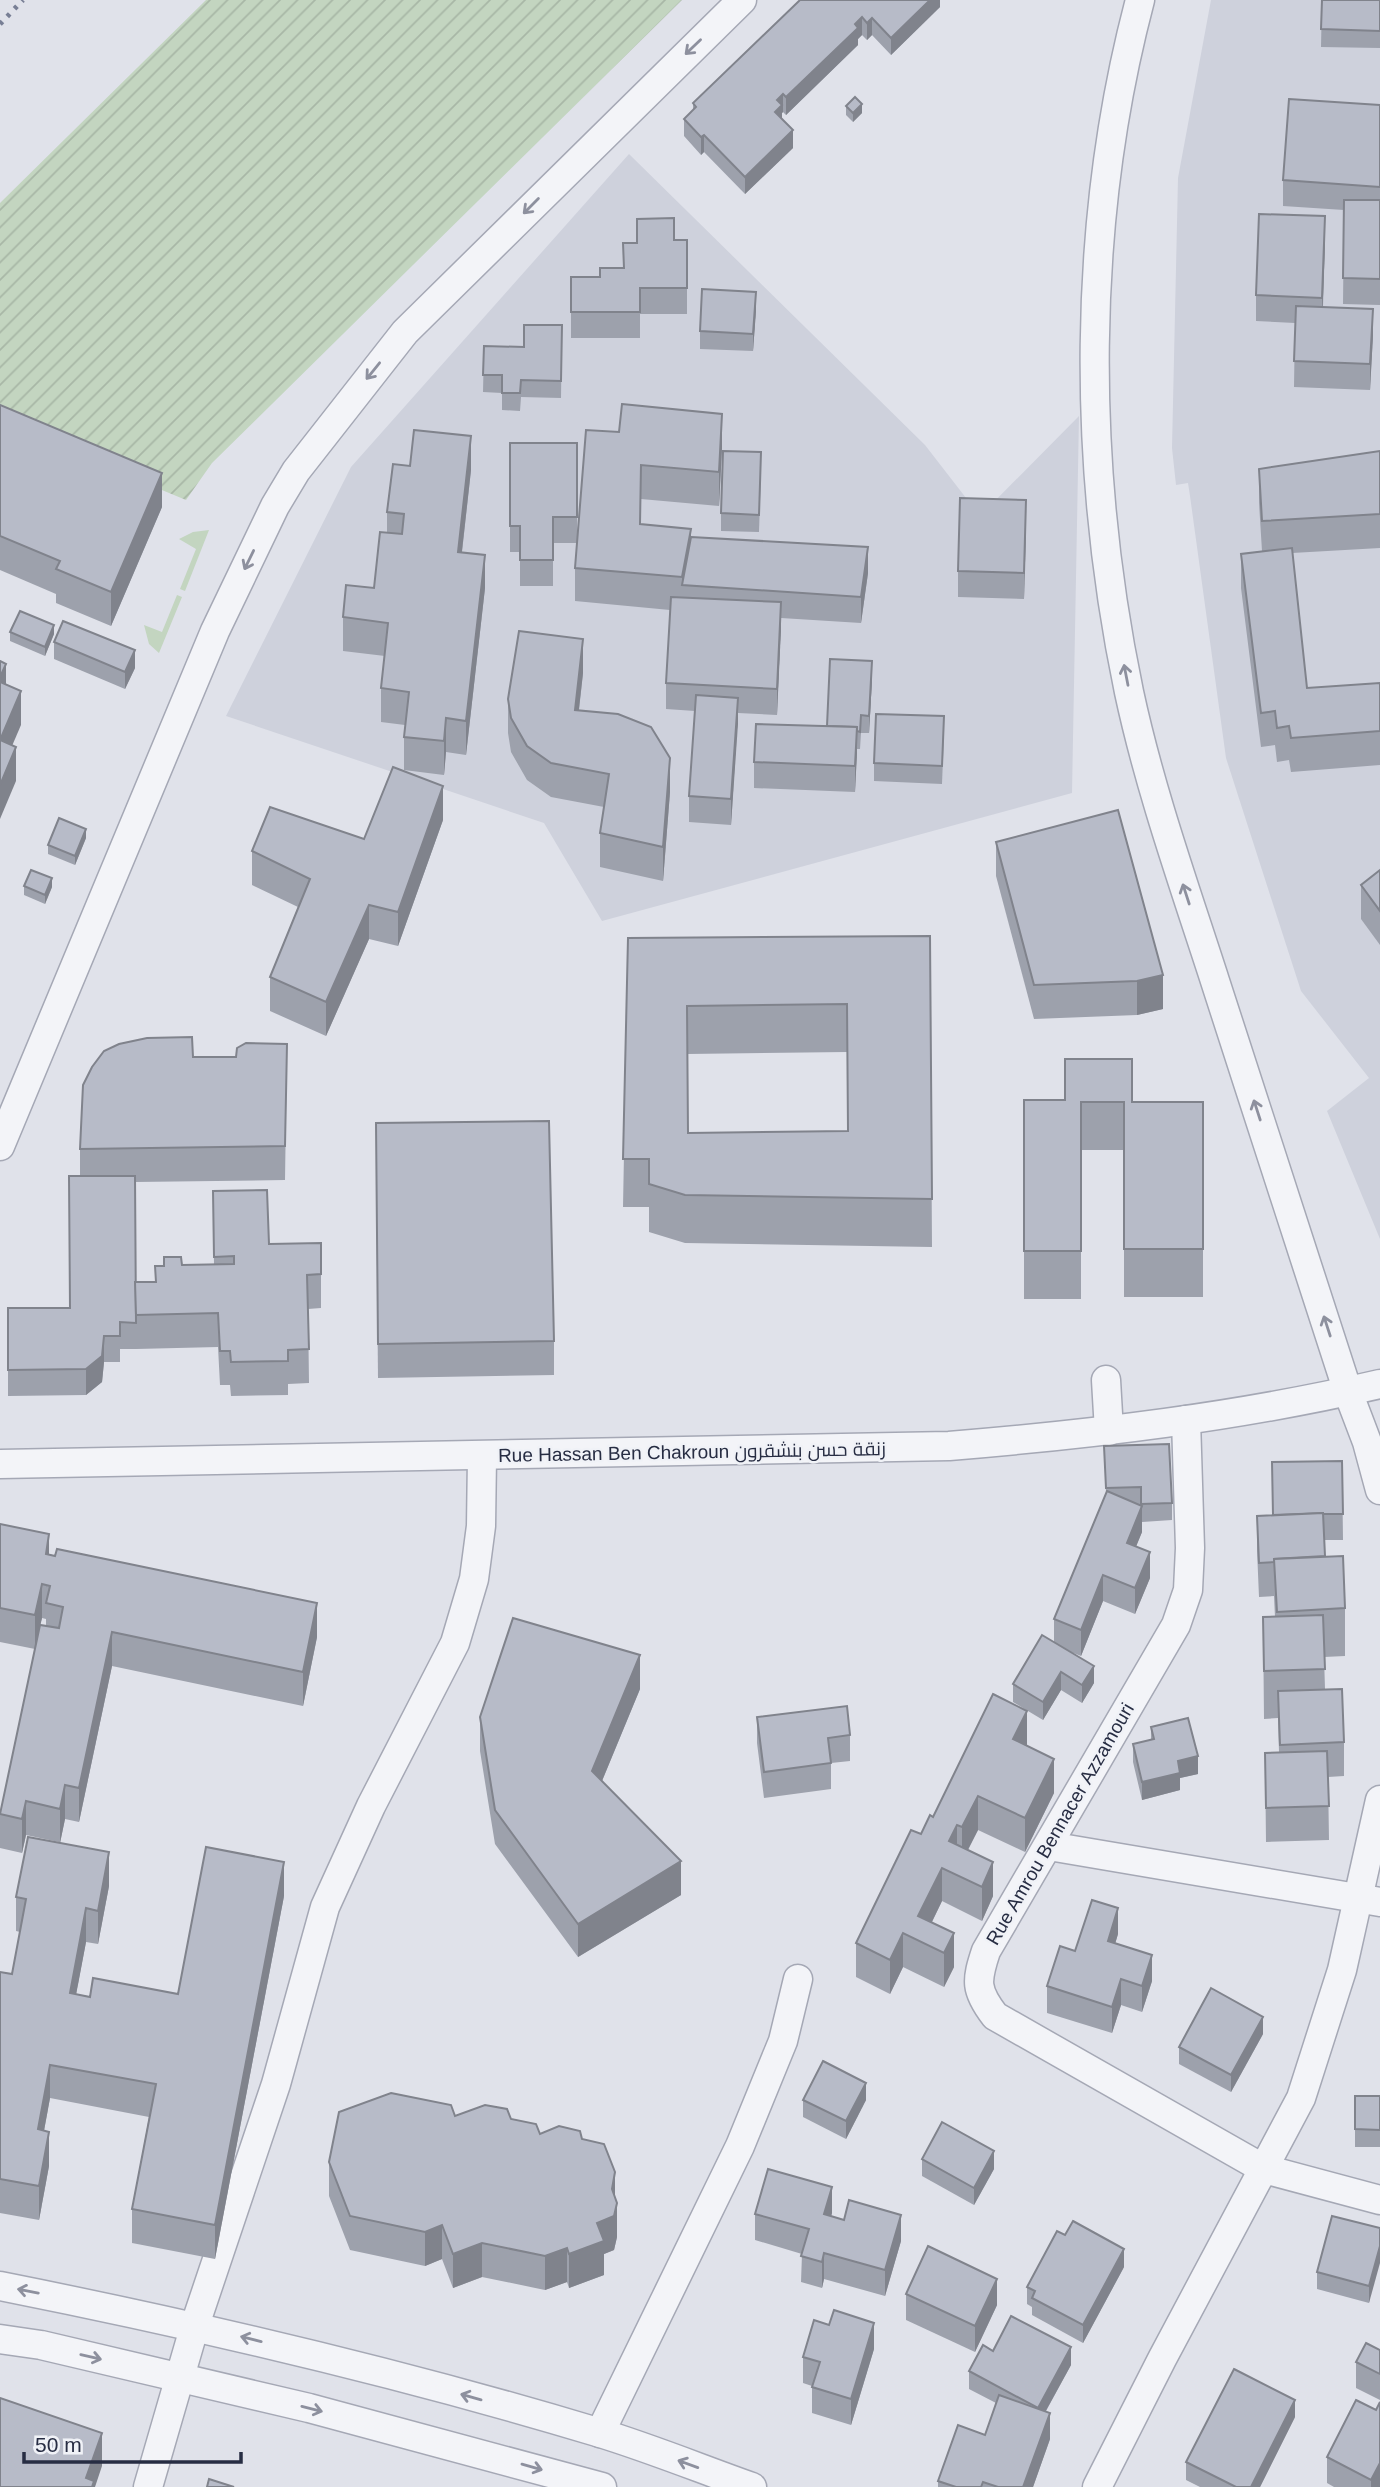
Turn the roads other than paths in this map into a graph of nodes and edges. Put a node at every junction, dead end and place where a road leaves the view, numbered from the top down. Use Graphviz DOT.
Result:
graph roads {
  1 [pos="742,0"];
  2 [pos="1140,0"];
  3 [pos="0,1146"];
  4 [pos="1106,1380"];
  5 [pos="1380,1384"];
  6 [pos="1348,1391"];
  7 [pos="1186,1420"];
  8 [pos="1109,1431"];
  9 [pos="482,1457"];
  10 [pos="0,1464"];
  11 [pos="1380,1490"];
  12 [pos="1380,1800"];
  13 [pos="1049,1846"];
  14 [pos="1370,1900"];
  15 [pos="798,1979"];
  16 [pos="1264,2169"];
  17 [pos="1380,2200"];
  18 [pos="0,2286"];
  19 [pos="195,2325"];
  20 [pos="0,2339"];
  21 [pos="180,2378"];
  22 [pos="600,2433"];
  23 [pos="149,2487"];
  24 [pos="602,2487"];
  25 [pos="752,2487"];
  26 [pos="1097,2487"];
  1 -- 3 [label="street, one-way"];
  6 -- 2 [label="street, one-way"];
  4 -- 8 [label="street"];
  5 -- 6 [label="street, Rue Hassan Ben Chakroun زنقة حسن بنشقرون"];
  6 -- 7 [label="street, Rue Hassan Ben Chakroun زنقة حسن بنشقرون"];
  6 -- 11 [label="street"];
  7 -- 8 [label="street, Rue Hassan Ben Chakroun زنقة حسن بنشقرون"];
  7 -- 13 [label="street, Rue Amrou Bennacer Azzamouri"];
  8 -- 9 [label="street, Rue Hassan Ben Chakroun زنقة حسن بنشقرون"];
  9 -- 10 [label="street, Rue Hassan Ben Chakroun زنقة حسن بنشقرون"];
  9 -- 19 [label="street"];
  12 -- 14 [label="street"];
  13 -- 14 [label="street"];
  13 -- 16 [label="street, Rue Amrou Bennacer Azzamouri"];
  14 -- 16 [label="street"];
  15 -- 22 [label="street"];
  16 -- 17 [label="street, Rue Amrou Bennacer Azzamouri"];
  16 -- 26 [label="street"];
  19 -- 18 [label="street, one-way"];
  19 -- 21 [label="street"];
  22 -- 19 [label="street, one-way"];
  20 -- 21 [label="street, one-way"];
  21 -- 23 [label="street"];
  21 -- 24 [label="street, one-way"];
  25 -- 22 [label="street, one-way"];
}
